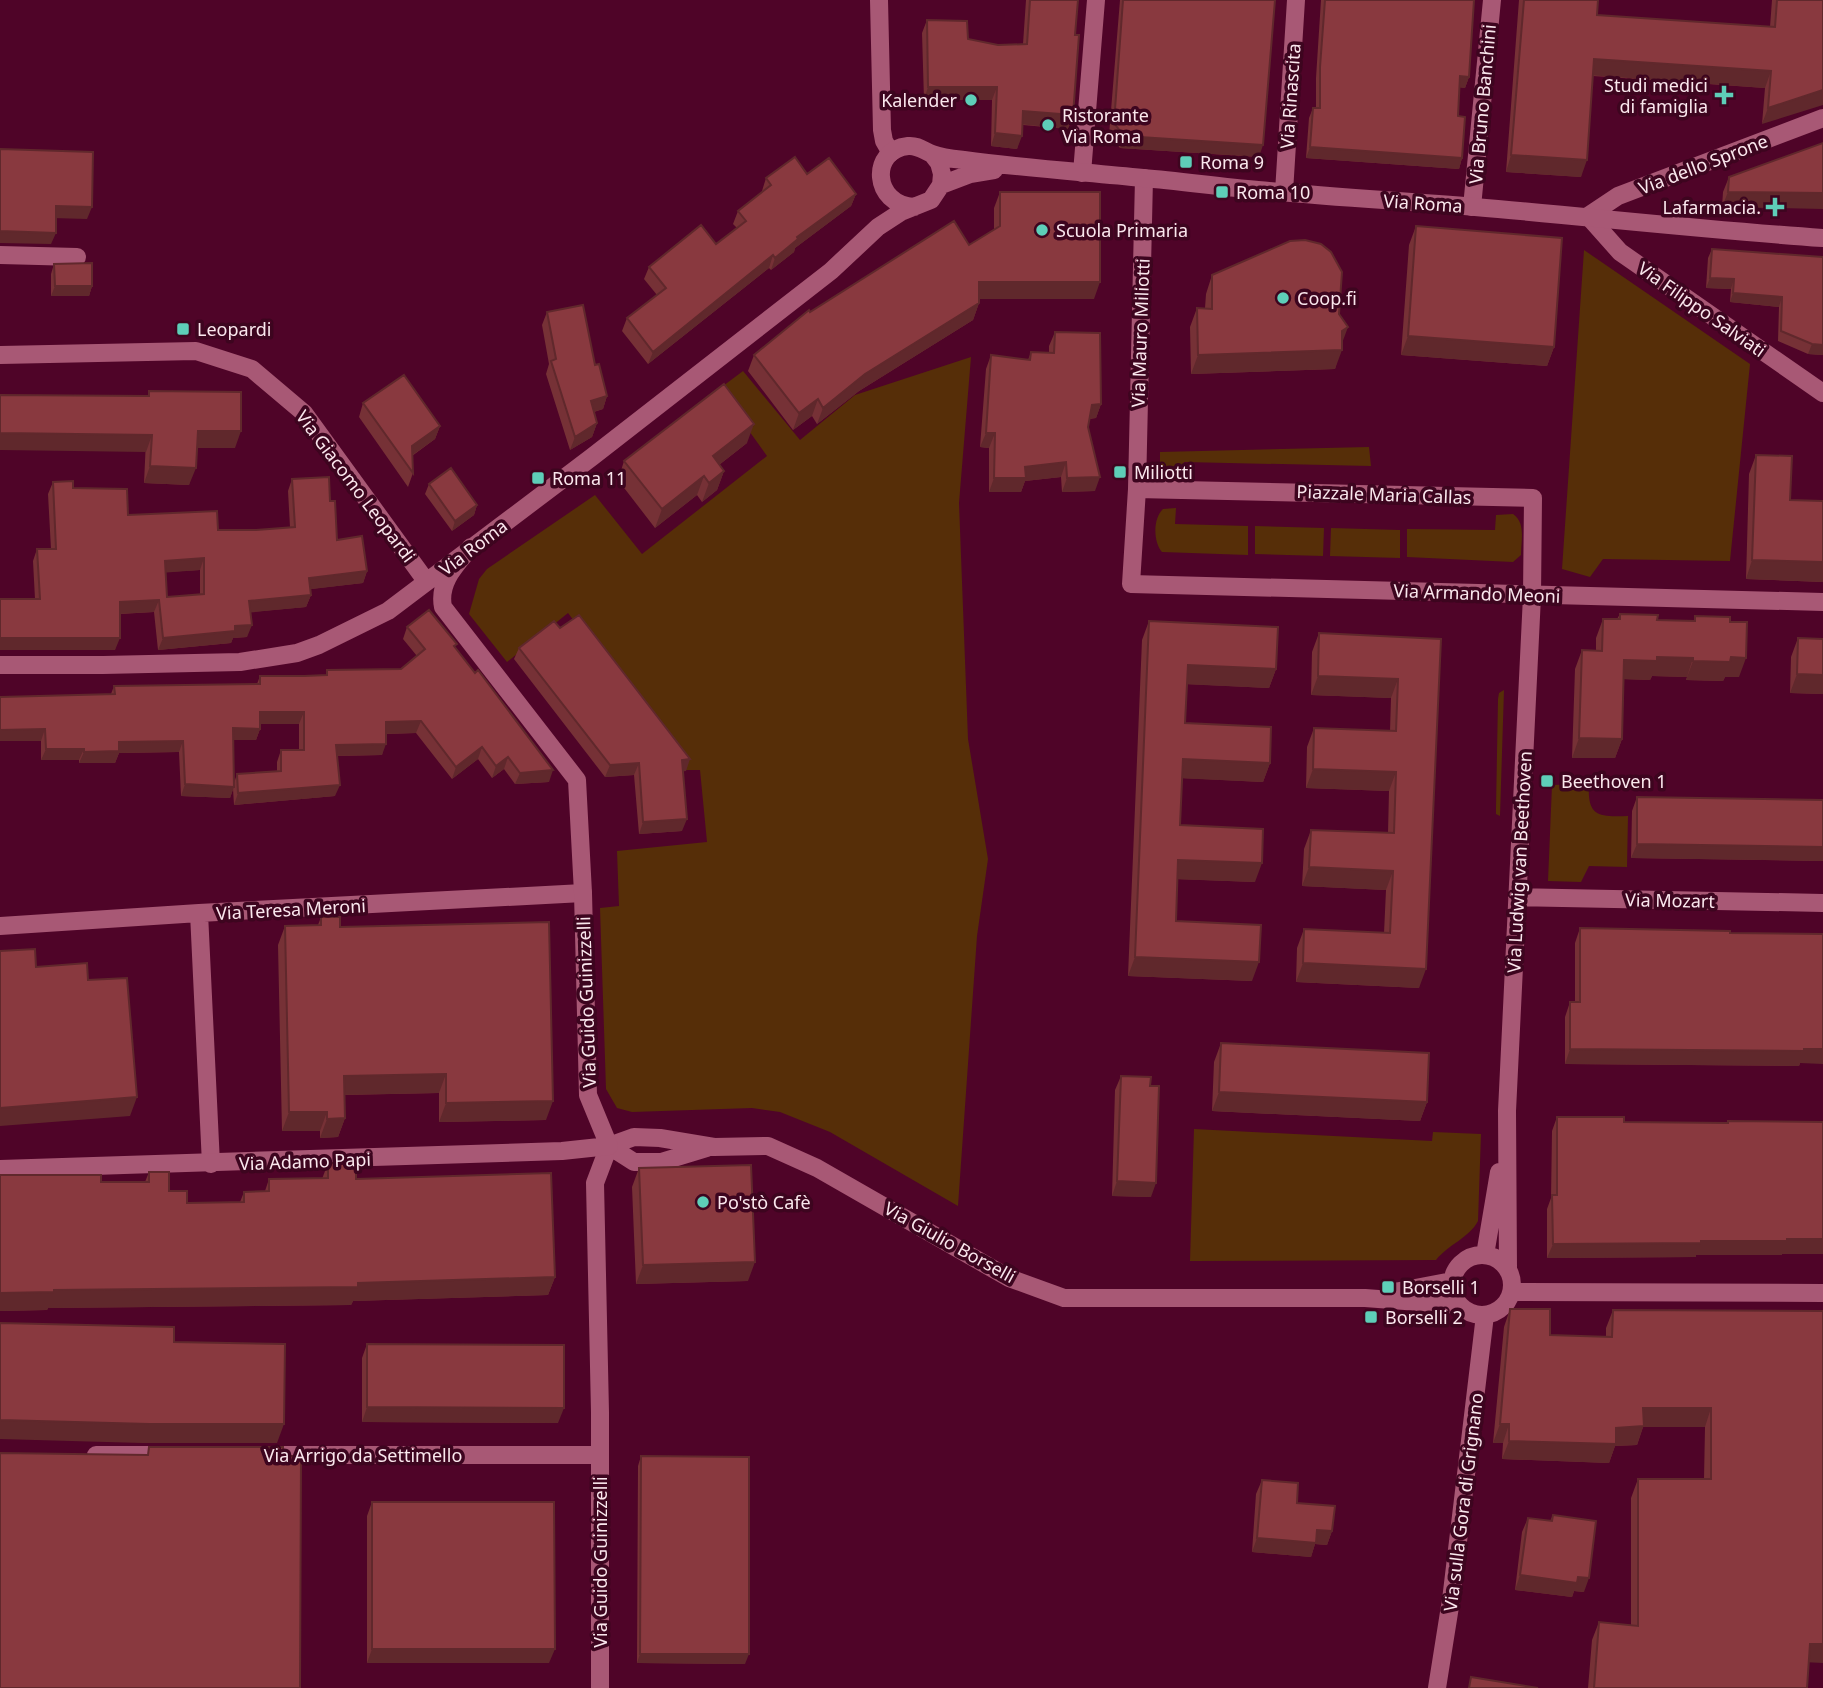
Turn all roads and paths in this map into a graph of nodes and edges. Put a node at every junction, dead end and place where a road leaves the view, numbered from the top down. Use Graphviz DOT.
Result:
graph roads {
  1 [pos="880,0"];
  2 [pos="1096,0"];
  3 [pos="1296,0"];
  4 [pos="1492,0"];
  5 [pos="1823,118"];
  6 [pos="891,153"];
  7 [pos="932,154"];
  8 [pos="1024,168"];
  9 [pos="1082,173"];
  10 [pos="1144,178"];
  11 [pos="940,186"];
  12 [pos="883,189"];
  13 [pos="1284,192"];
  14 [pos="914,207"];
  15 [pos="1472,207"];
  16 [pos="1588,216"];
  17 [pos="868,235"];
  18 [pos="1823,238"];
  19 [pos="0,255"];
  20 [pos="77,257"];
  21 [pos="0,355"];
  22 [pos="1823,393"];
  23 [pos="1137,489"];
  24 [pos="471,547"];
  25 [pos="426,581"];
  26 [pos="1131,584"];
  27 [pos="1532,596"];
  28 [pos="1823,602"];
  29 [pos="443,607"];
  30 [pos="388,611"];
  31 [pos="0,665"];
  32 [pos="583,893"];
  33 [pos="1517,897"];
  34 [pos="1823,903"];
  35 [pos="199,914"];
  36 [pos="0,926"];
  37 [pos="1506,1129"];
  38 [pos="609,1146"];
  39 [pos="714,1147"];
  40 [pos="211,1164"];
  41 [pos="0,1169"];
  42 [pos="1485,1255"];
  43 [pos="1508,1269"];
  44 [pos="1452,1281"];
  45 [pos="1511,1292"];
  46 [pos="1823,1293"];
  47 [pos="1365,1298"];
  48 [pos="1460,1305"];
  49 [pos="1486,1315"];
  50 [pos="78,1454"];
  51 [pos="182,1455"];
  52 [pos="247,1455"];
  53 [pos="600,1455"];
  54 [pos="600,1688"];
  55 [pos="1437,1688"];
  1 -- 6 [label="street"];
  2 -- 9 [label="street"];
  3 -- 13 [label="street, Via Rinascita"];
  4 -- 15 [label="street, Via Bruno Banchini"];
  5 -- 16 [label="street, Via dello Sprone"];
  6 -- 7 [label="street, Via Roma"];
  6 -- 12 [label="street, Via Roma"];
  7 -- 8 [label="street, Via Roma"];
  7 -- 11 [label="street"];
  8 -- 9 [label="street, Via Roma"];
  8 -- 11 [label="street, Via Roma"];
  9 -- 10 [label="street, Via Roma"];
  10 -- 13 [label="street, Via Roma"];
  10 -- 23 [label="street, Via Mauro Miliotti"];
  11 -- 14 [label="street, Via Roma"];
  12 -- 14 [label="street"];
  12 -- 17 [label="street, Via Roma"];
  13 -- 15 [label="street, Via Roma"];
  14 -- 17 [label="street, Via Roma"];
  15 -- 16 [label="street, Via Roma"];
  16 -- 18 [label="street, Via Roma"];
  16 -- 22 [label="street, Via Filippo Salviati"];
  17 -- 24 [label="street, Via Roma"];
  19 -- 20 [label="street"];
  21 -- 25 [label="street, Via Giacomo Leopardi"];
  23 -- 26 [label="street, Via Mauro Miliotti"];
  23 -- 27 [label="street, Piazzale Maria Callas"];
  24 -- 25 [label="street, Via Roma"];
  24 -- 29 [label="street"];
  25 -- 30 [label="street, Via Roma"];
  26 -- 27 [label="street, Via Armando Meoni"];
  27 -- 28 [label="street, Via Armando Meoni"];
  27 -- 33 [label="street, Via Ludwig van Beethoven"];
  29 -- 30 [label="street"];
  29 -- 32 [label="street, Via Guido Guinizzelli"];
  30 -- 31 [label="street, Via Roma"];
  32 -- 35 [label="street, Via Teresa Meroni"];
  32 -- 38 [label="street, Via Guido Guinizzelli"];
  33 -- 34 [label="street, Via Mozart"];
  33 -- 37 [label="street, Via Ludwig van Beethoven"];
  35 -- 36 [label="street, Via Teresa Meroni"];
  35 -- 40 [label="street"];
  37 -- 42 [label="street, Via Ludwig van Beethoven"];
  37 -- 43 [label="street, Via Ludwig van Beethoven"];
  38 -- 39 [label="street, Via Giulio Borselli"];
  38 -- 39 [label="street, Via Giulio Borselli"];
  38 -- 40 [label="street, Via Adamo Papi"];
  38 -- 53 [label="street, Via Guido Guinizzelli"];
  39 -- 47 [label="street, Via Giulio Borselli"];
  40 -- 41 [label="street, Via Adamo Papi"];
  42 -- 43 [label="street"];
  42 -- 44 [label="street"];
  43 -- 45 [label="street"];
  44 -- 47 [label="street, Via Giulio Borselli"];
  44 -- 48 [label="street"];
  45 -- 46 [label="street"];
  45 -- 49 [label="street"];
  47 -- 48 [label="street, Via Giulio Borselli"];
  48 -- 49 [label="street"];
  49 -- 55 [label="street, Via sulla Gora di Grignano"];
  50 -- 51 [label="street"];
  52 -- 53 [label="street, Via Arrigo da Settimello"];
  53 -- 54 [label="street, Via Guido Guinizzelli"];
}
